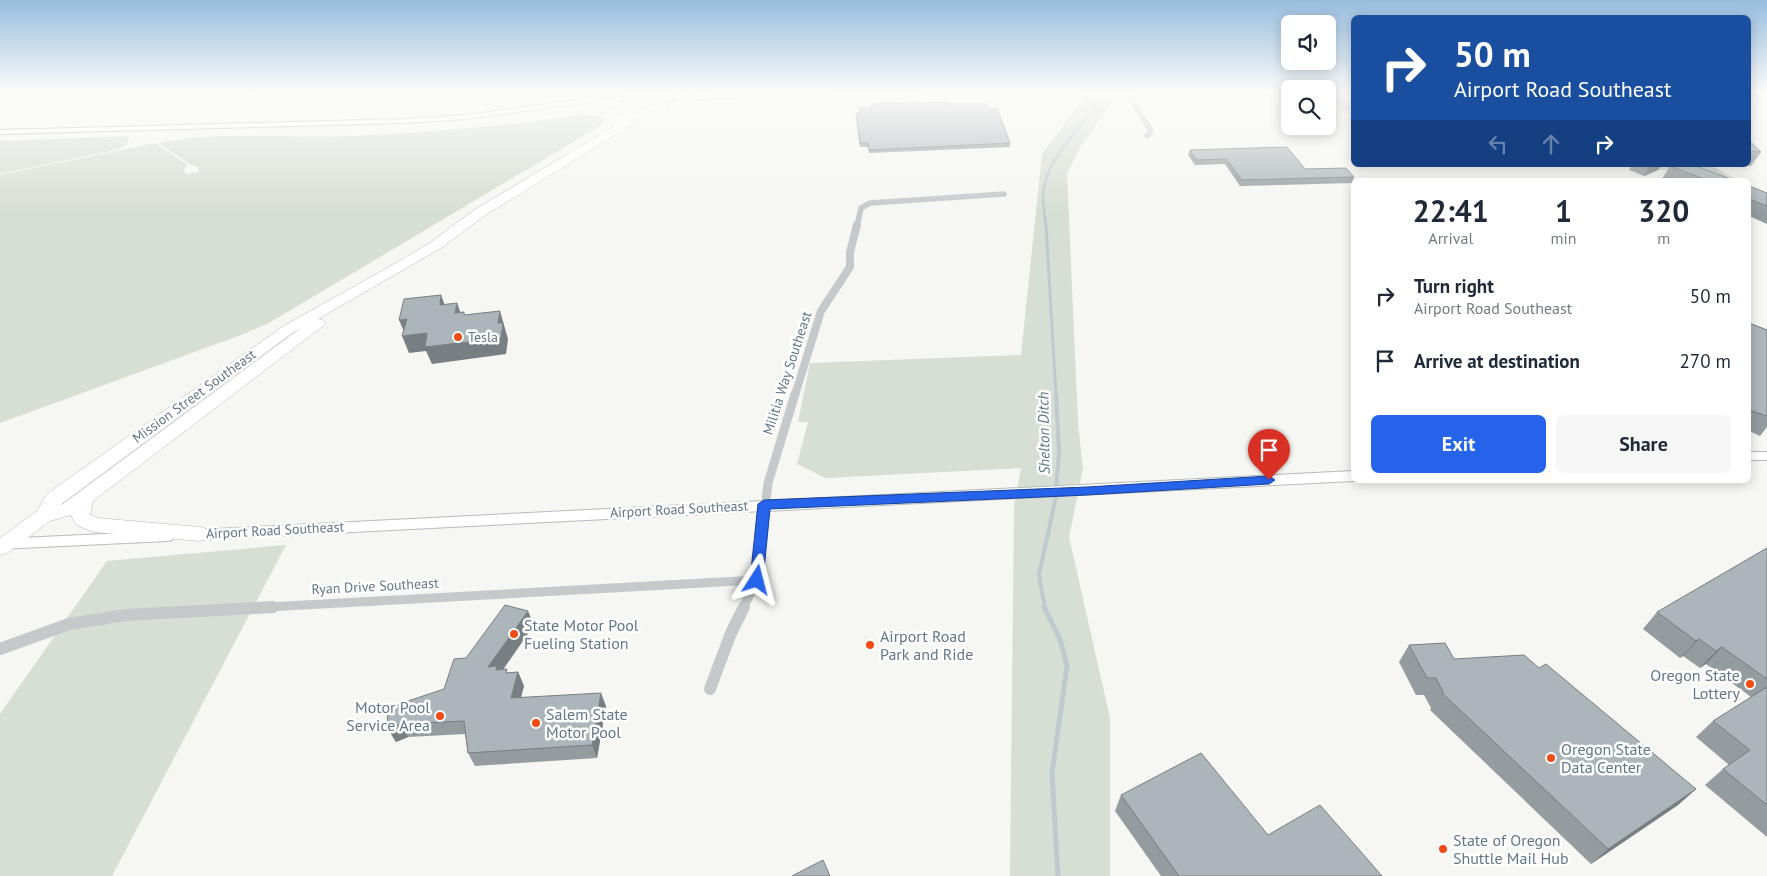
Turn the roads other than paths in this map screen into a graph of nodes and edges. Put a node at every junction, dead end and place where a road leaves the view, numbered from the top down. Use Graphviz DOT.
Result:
graph roads {
  1 [pos="609,132"];
  2 [pos="613,132"];
  3 [pos="629,132"];
  4 [pos="1150,132"];
  5 [pos="1147,136"];
  6 [pos="598,141"];
  7 [pos="1004,194"];
  8 [pos="436,245"];
  9 [pos="358,291"];
  10 [pos="1751,456"];
  11 [pos="1767,456"];
  12 [pos="1351,476"];
  13 [pos="84,498"];
  14 [pos="764,504"];
  15 [pos="44,516"];
  16 [pos="200,534"];
  17 [pos="2,546"];
  18 [pos="757,580"];
  19 [pos="0,649"];
  20 [pos="710,689"];
  1 -- 6 [label="highway"];
  2 -- 6 [label="highway, Mission Street Southeast"];
  3 -- 8 [label="highway, Mission Street Southeast"];
  4 -- 5 [label="street"];
  6 -- 8 [label="highway, Mission Street Southeast"];
  7 -- 14 [label="street, Militia Way Southeast"];
  8 -- 9 [label="highway, Mission Street Southeast"];
  9 -- 13 [label="highway, Mission Street Southeast"];
  9 -- 15 [label="highway, Mission Street Southeast"];
  10 -- 11 [label="main road"];
  12 -- 14 [label="main road, Airport Road Southeast"];
  13 -- 15 [label="highway, Mission Street Southeast"];
  13 -- 16 [label="highway"];
  14 -- 16 [label="main road, Airport Road Southeast"];
  14 -- 18 [label="street, Militia Way Southeast"];
  15 -- 17 [label="highway, Mission Street Southeast"];
  16 -- 17 [label="main road, Airport Road Southeast"];
  18 -- 19 [label="street, Ryan Drive Southeast"];
  18 -- 20 [label="street, Militia Way Southeast"];
}
